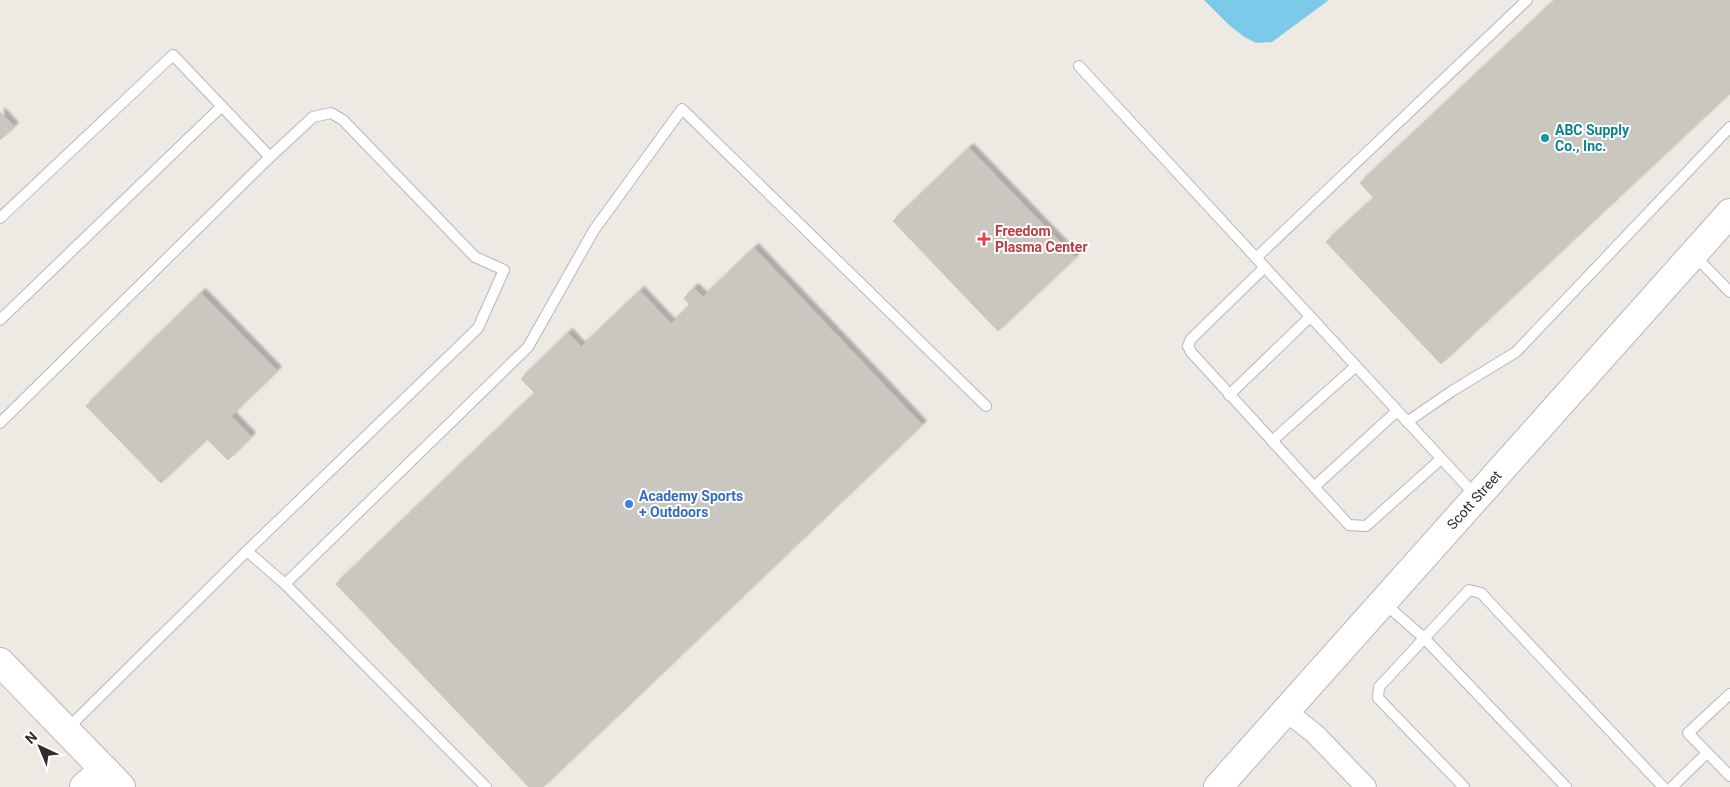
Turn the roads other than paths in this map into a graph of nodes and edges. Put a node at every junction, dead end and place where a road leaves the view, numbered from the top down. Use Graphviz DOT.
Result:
graph roads {
  1 [pos="1527,0"];
  2 [pos="1079,66"];
  3 [pos="222,106"];
  4 [pos="1730,127"];
  5 [pos="270,157"];
  6 [pos="1730,213"];
  7 [pos="0,218"];
  8 [pos="1693,254"];
  9 [pos="1256,258"];
  10 [pos="1265,267"];
  11 [pos="1730,292"];
  12 [pos="1310,317"];
  13 [pos="0,320"];
  14 [pos="1356,366"];
  15 [pos="1229,395"];
  16 [pos="986,406"];
  17 [pos="1398,411"];
  18 [pos="1407,422"];
  19 [pos="0,423"];
  20 [pos="1272,441"];
  21 [pos="1441,459"];
  22 [pos="1314,487"];
  23 [pos="1476,497"];
  24 [pos="248,551"];
  25 [pos="285,584"];
  26 [pos="1383,602"];
  27 [pos="1424,638"];
  28 [pos="0,662"];
  29 [pos="1730,694"];
  30 [pos="1286,711"];
  31 [pos="66,730"];
  32 [pos="1707,753"];
  33 [pos="1730,776"];
  34 [pos="103,781"];
  35 [pos="486,787"];
  36 [pos="1218,787"];
  37 [pos="1366,787"];
  38 [pos="1464,787"];
  39 [pos="1566,787"];
  40 [pos="1663,787"];
  41 [pos="1672,787"];
  1 -- 9 [label="lane"];
  2 -- 9 [label="lane"];
  3 -- 5 [label="lane"];
  3 -- 7 [label="lane"];
  3 -- 13 [label="lane"];
  4 -- 18 [label="lane"];
  5 -- 19 [label="lane"];
  5 -- 24 [label="lane"];
  6 -- 8 [label="street, Scott Street"];
  8 -- 11 [label="lane"];
  8 -- 23 [label="street, Scott Street"];
  9 -- 10 [label="lane"];
  10 -- 12 [label="lane"];
  10 -- 15 [label="lane"];
  12 -- 14 [label="lane"];
  12 -- 15 [label="lane"];
  14 -- 17 [label="lane"];
  14 -- 20 [label="lane"];
  15 -- 20 [label="lane"];
  16 -- 25 [label="lane"];
  17 -- 18 [label="lane"];
  17 -- 22 [label="lane"];
  18 -- 21 [label="lane"];
  20 -- 22 [label="lane"];
  21 -- 22 [label="lane"];
  21 -- 23 [label="lane"];
  23 -- 26 [label="street, Scott Street"];
  24 -- 25 [label="lane"];
  24 -- 31 [label="lane"];
  25 -- 35 [label="lane"];
  26 -- 27 [label="lane"];
  26 -- 30 [label="street, Scott Street"];
  27 -- 38 [label="lane"];
  27 -- 39 [label="lane"];
  27 -- 40 [label="lane"];
  28 -- 31 [label="street"];
  29 -- 32 [label="lane"];
  30 -- 36 [label="street, Scott Street"];
  30 -- 37 [label="street"];
  31 -- 34 [label="street"];
  32 -- 33 [label="lane"];
  32 -- 41 [label="lane"];
}
